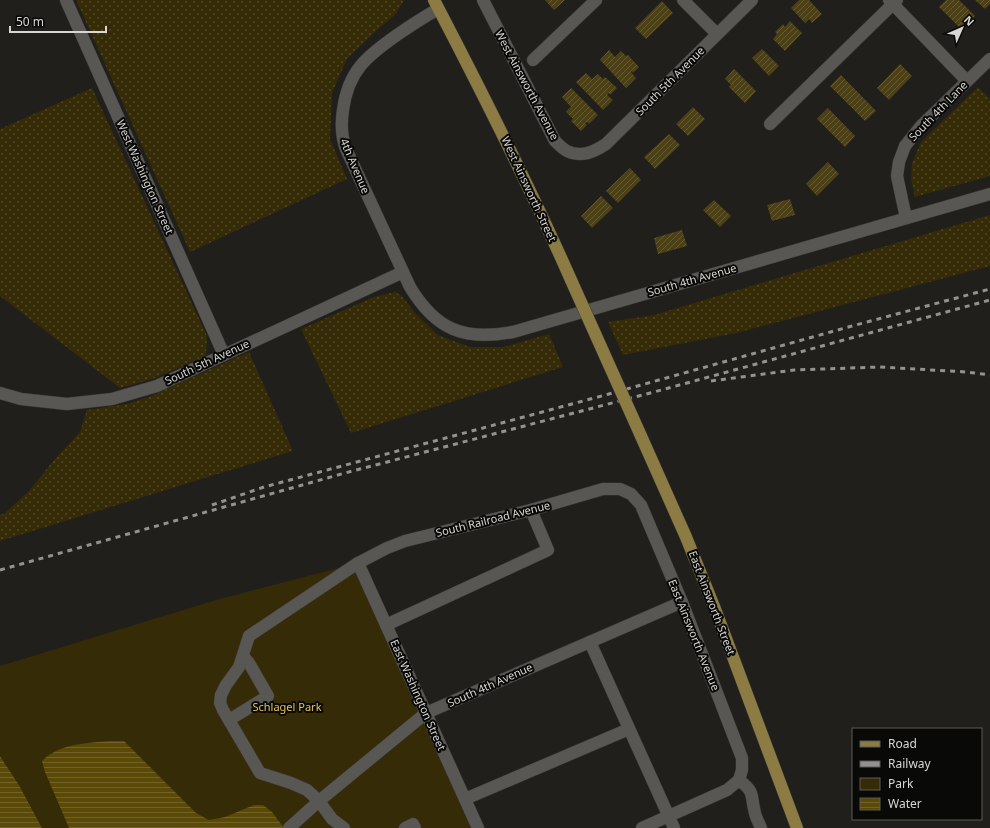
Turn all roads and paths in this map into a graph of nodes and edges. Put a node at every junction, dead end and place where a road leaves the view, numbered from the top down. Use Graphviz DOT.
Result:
graph roads {
  1 [pos="66,0"];
  2 [pos="483,0"];
  3 [pos="596,0"];
  4 [pos="683,0"];
  5 [pos="752,0"];
  6 [pos="892,1"];
  7 [pos="436,4"];
  8 [pos="717,34"];
  9 [pos="990,58"];
  10 [pos="533,60"];
  11 [pos="967,81"];
  12 [pos="770,124"];
  13 [pos="584,155"];
  14 [pos="990,194"];
  15 [pos="906,218"];
  16 [pos="403,272"];
  17 [pos="410,287"];
  18 [pos="224,355"];
  19 [pos="616,382"];
  20 [pos="0,393"];
  21 [pos="631,494"];
  22 [pos="531,510"];
  23 [pos="358,563"];
  24 [pos="682,602"];
  25 [pos="386,625"];
  26 [pos="590,642"];
  27 [pos="242,656"];
  28 [pos="426,713"];
  29 [pos="229,720"];
  30 [pos="629,729"];
  31 [pos="739,780"];
  32 [pos="465,799"];
  33 [pos="319,802"];
  34 [pos="669,816"];
  35 [pos="289,828"];
  36 [pos="344,828"];
  37 [pos="405,828"];
  38 [pos="415,828"];
  39 [pos="478,828"];
  40 [pos="642,828"];
  41 [pos="674,828"];
  42 [pos="761,828"];
  43 [pos="797,828"];
  1 -- 18 [label="street, West Washington Street"];
  2 -- 13 [label="street, West Ainsworth Avenue"];
  3 -- 10 [label="street"];
  4 -- 8 [label="street"];
  5 -- 8 [label="street, South 5th Avenue"];
  6 -- 11 [label="street"];
  6 -- 12 [label="street"];
  7 -- 16 [label="street, 4th Avenue"];
  7 -- 19 [label="main road, West Ainsworth Street, bridge"];
  8 -- 13 [label="street, South 5th Avenue"];
  9 -- 11 [label="street, South 4th Lane"];
  11 -- 15 [label="street, South 4th Lane"];
  14 -- 15 [label="street, South 4th Avenue"];
  15 -- 17 [label="street, South 4th Avenue"];
  16 -- 17 [label="street, 4th Avenue"];
  16 -- 18 [label="street, South 5th Avenue"];
  18 -- 20 [label="street, South 5th Avenue"];
  19 -- 43 [label="main road, East Ainsworth Street, bridge"];
  21 -- 22 [label="street, South Railroad Avenue"];
  21 -- 24 [label="street, East Ainsworth Avenue"];
  22 -- 23 [label="street, South Railroad Avenue"];
  22 -- 25 [label="street"];
  23 -- 25 [label="street, East Washington Street"];
  23 -- 27 [label="street, South Railroad Avenue"];
  24 -- 26 [label="street, South 4th Avenue"];
  24 -- 31 [label="street, East Ainsworth Avenue"];
  25 -- 28 [label="street, East Washington Street"];
  26 -- 28 [label="street, South 4th Avenue"];
  26 -- 30 [label="street"];
  27 -- 29 [label="street, South Railroad Avenue"];
  27 -- 29 [label="street"];
  28 -- 32 [label="street, East Washington Street"];
  28 -- 33 [label="street, South 4th Avenue"];
  29 -- 33 [label="street, South Railroad Avenue"];
  30 -- 32 [label="street"];
  30 -- 34 [label="street"];
  31 -- 34 [label="street"];
  31 -- 42 [label="street"];
  32 -- 39 [label="street, East Washington Street"];
  33 -- 35 [label="street, South 4th Avenue"];
  33 -- 36 [label="street, South Railroad Avenue"];
  34 -- 40 [label="street"];
  34 -- 41 [label="street"];
  37 -- 38 [label="street"];
}
